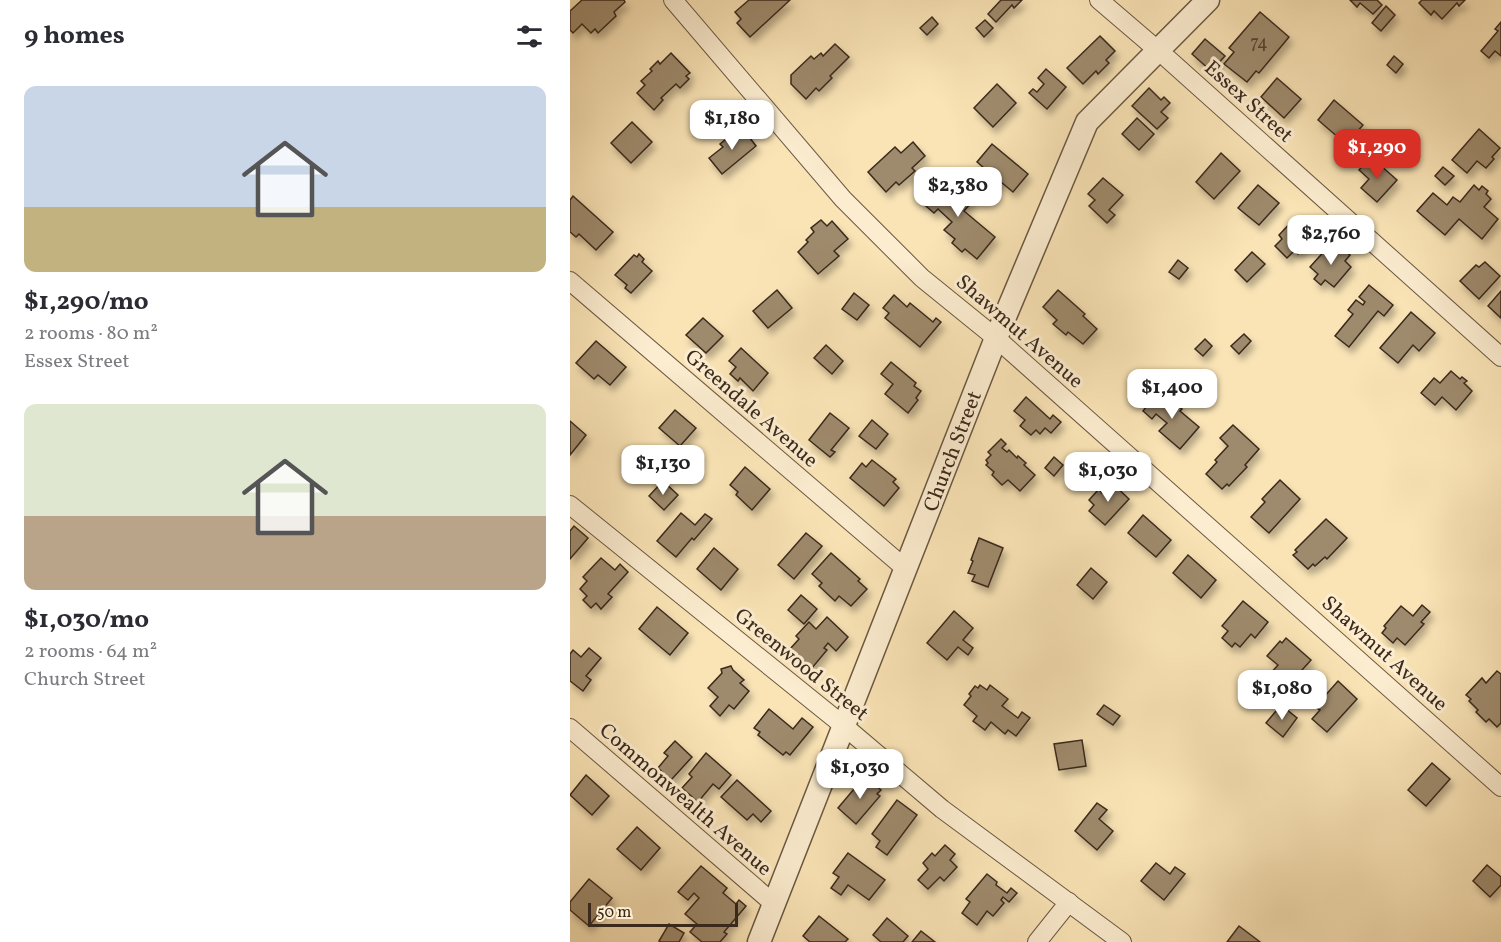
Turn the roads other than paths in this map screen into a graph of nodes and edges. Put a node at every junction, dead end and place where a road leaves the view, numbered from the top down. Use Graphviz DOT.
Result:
graph roads {
  1 [pos="673,0"];
  2 [pos="1099,0"];
  3 [pos="1208,0"];
  4 [pos="1158,50"];
  5 [pos="570,281"];
  6 [pos="996,338"];
  7 [pos="1501,357"];
  8 [pos="570,505"];
  9 [pos="906,569"];
  10 [pos="844,726"];
  11 [pos="570,728"];
  12 [pos="1501,787"];
  13 [pos="1068,902"];
  14 [pos="773,903"];
  15 [pos="759,942"];
  16 [pos="1037,942"];
  17 [pos="1122,942"];
  1 -- 6 [label="street, Shawmut Avenue"];
  2 -- 4 [label="street, Essex Street"];
  3 -- 4 [label="street, Church Street"];
  4 -- 6 [label="street, Church Street"];
  4 -- 7 [label="street, Essex Street"];
  5 -- 9 [label="street, Greendale Avenue"];
  6 -- 9 [label="street, Church Street"];
  6 -- 12 [label="street, Shawmut Avenue"];
  8 -- 10 [label="street, Greenwood Street"];
  9 -- 10 [label="street, Church Street"];
  10 -- 13 [label="street, Greenwood Street"];
  10 -- 14 [label="street, Church Street"];
  11 -- 14 [label="street, Commonwealth Avenue"];
  13 -- 16 [label="street"];
  13 -- 17 [label="street, Greenwood Street"];
  14 -- 15 [label="street, Church Street"];
}
